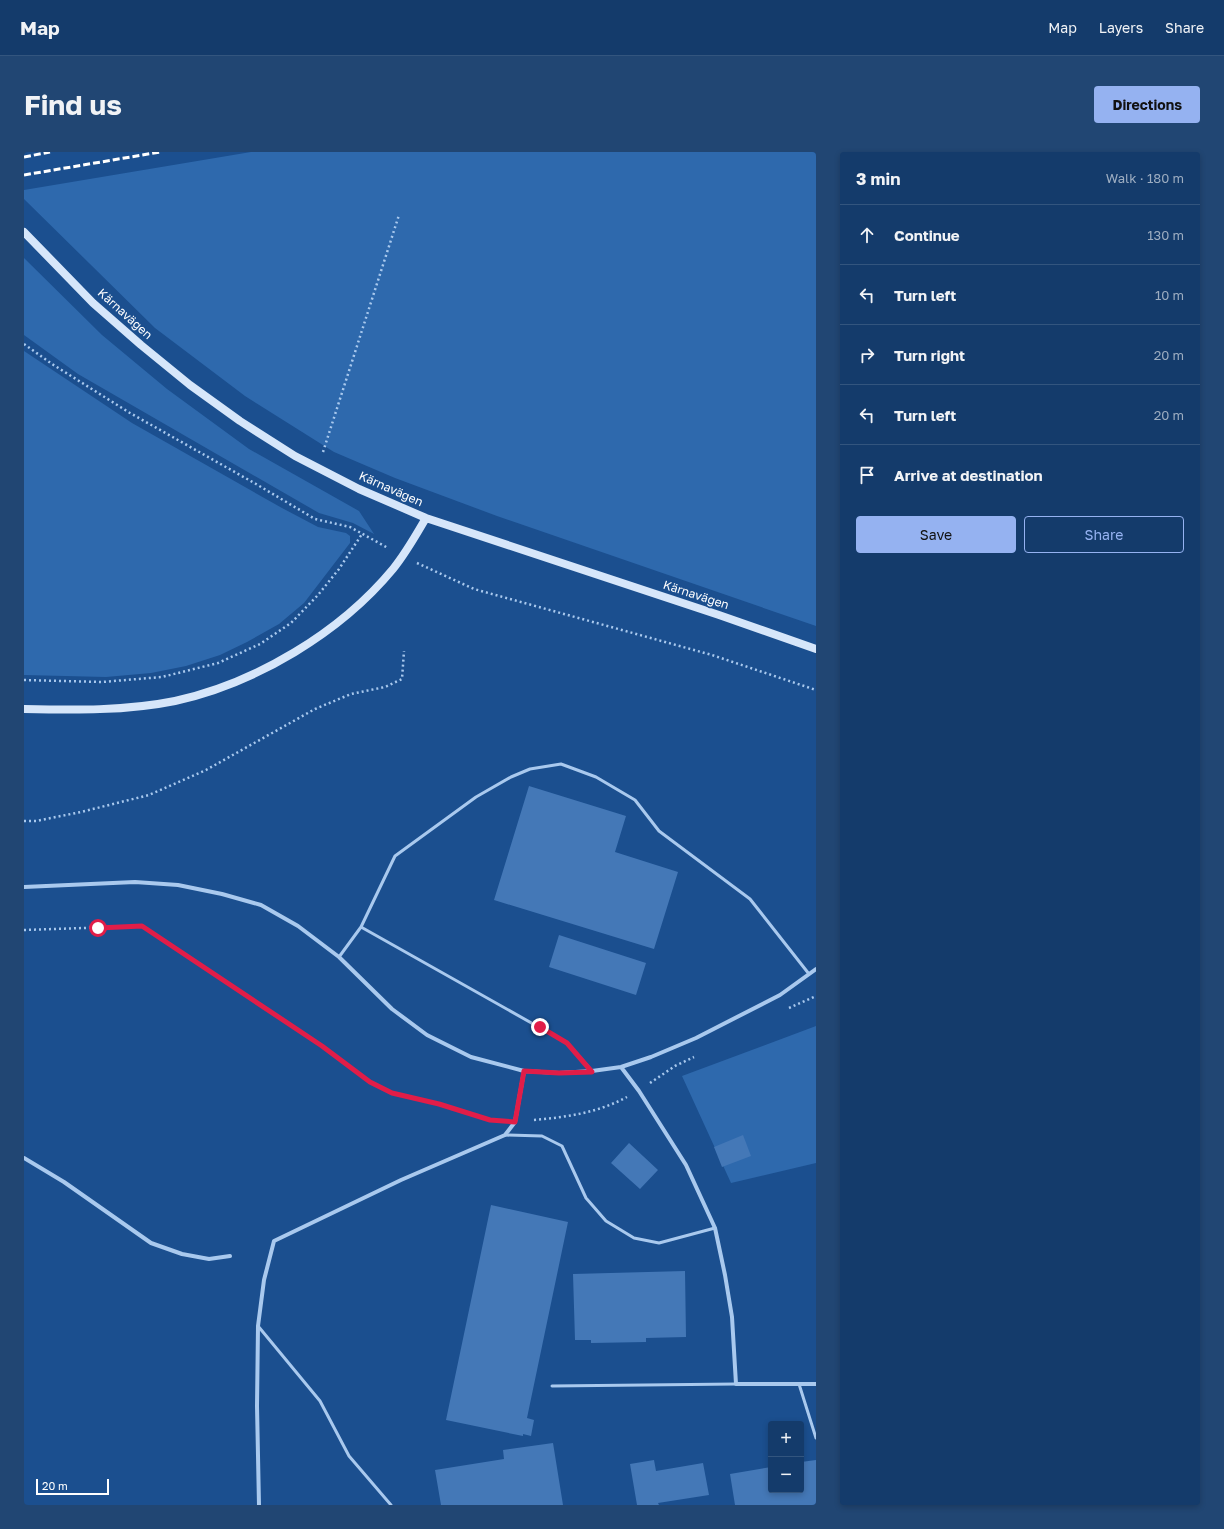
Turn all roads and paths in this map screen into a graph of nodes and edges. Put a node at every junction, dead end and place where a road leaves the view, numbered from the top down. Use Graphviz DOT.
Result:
graph roads {
  1 [pos="399,215"];
  2 [pos="24,232"];
  3 [pos="318,468"];
  4 [pos="426,518"];
  5 [pos="362,534"];
  6 [pos="816,648"];
  7 [pos="404,651"];
  8 [pos="24,680"];
  9 [pos="24,709"];
  10 [pos="24,821"];
  11 [pos="24,887"];
  12 [pos="362,927"];
  13 [pos="24,930"];
  14 [pos="339,957"];
  15 [pos="816,969"];
  16 [pos="810,974"];
  17 [pos="816,996"];
  18 [pos="784,1011"];
  19 [pos="696,1056"];
  20 [pos="621,1067"];
  21 [pos="524,1071"];
  22 [pos="592,1072"];
  23 [pos="639,1090"];
  24 [pos="515,1122"];
  25 [pos="505,1135"];
  26 [pos="24,1158"];
  27 [pos="715,1228"];
  28 [pos="230,1256"];
  29 [pos="258,1326"];
  30 [pos="736,1384"];
  31 [pos="800,1384"];
  32 [pos="816,1384"];
  33 [pos="552,1386"];
  34 [pos="816,1438"];
  35 [pos="260,1505"];
  36 [pos="391,1505"];
  1 -- 3 [label="path"];
  2 -- 3 [label="street, Kärnavägen"];
  3 -- 4 [label="street, Kärnavägen"];
  4 -- 6 [label="street, Kärnavägen"];
  4 -- 9 [label="street"];
  5 -- 8 [label="path"];
  7 -- 10 [label="path"];
  11 -- 14 [label="street"];
  12 -- 14 [label="lane"];
  12 -- 16 [label="lane"];
  12 -- 22 [label="lane"];
  13 -- 24 [label="path"];
  14 -- 21 [label="street"];
  15 -- 16 [label="street"];
  16 -- 20 [label="street"];
  17 -- 18 [label="path"];
  19 -- 23 [label="path"];
  20 -- 22 [label="street"];
  20 -- 23 [label="street"];
  21 -- 22 [label="street"];
  21 -- 24 [label="street"];
  23 -- 24 [label="path"];
  23 -- 27 [label="street"];
  24 -- 25 [label="street"];
  25 -- 27 [label="lane"];
  25 -- 29 [label="street"];
  26 -- 28 [label="street"];
  27 -- 30 [label="street"];
  29 -- 35 [label="street"];
  29 -- 36 [label="lane"];
  30 -- 31 [label="street"];
  30 -- 33 [label="lane"];
  31 -- 32 [label="street"];
  31 -- 34 [label="lane"];
}
